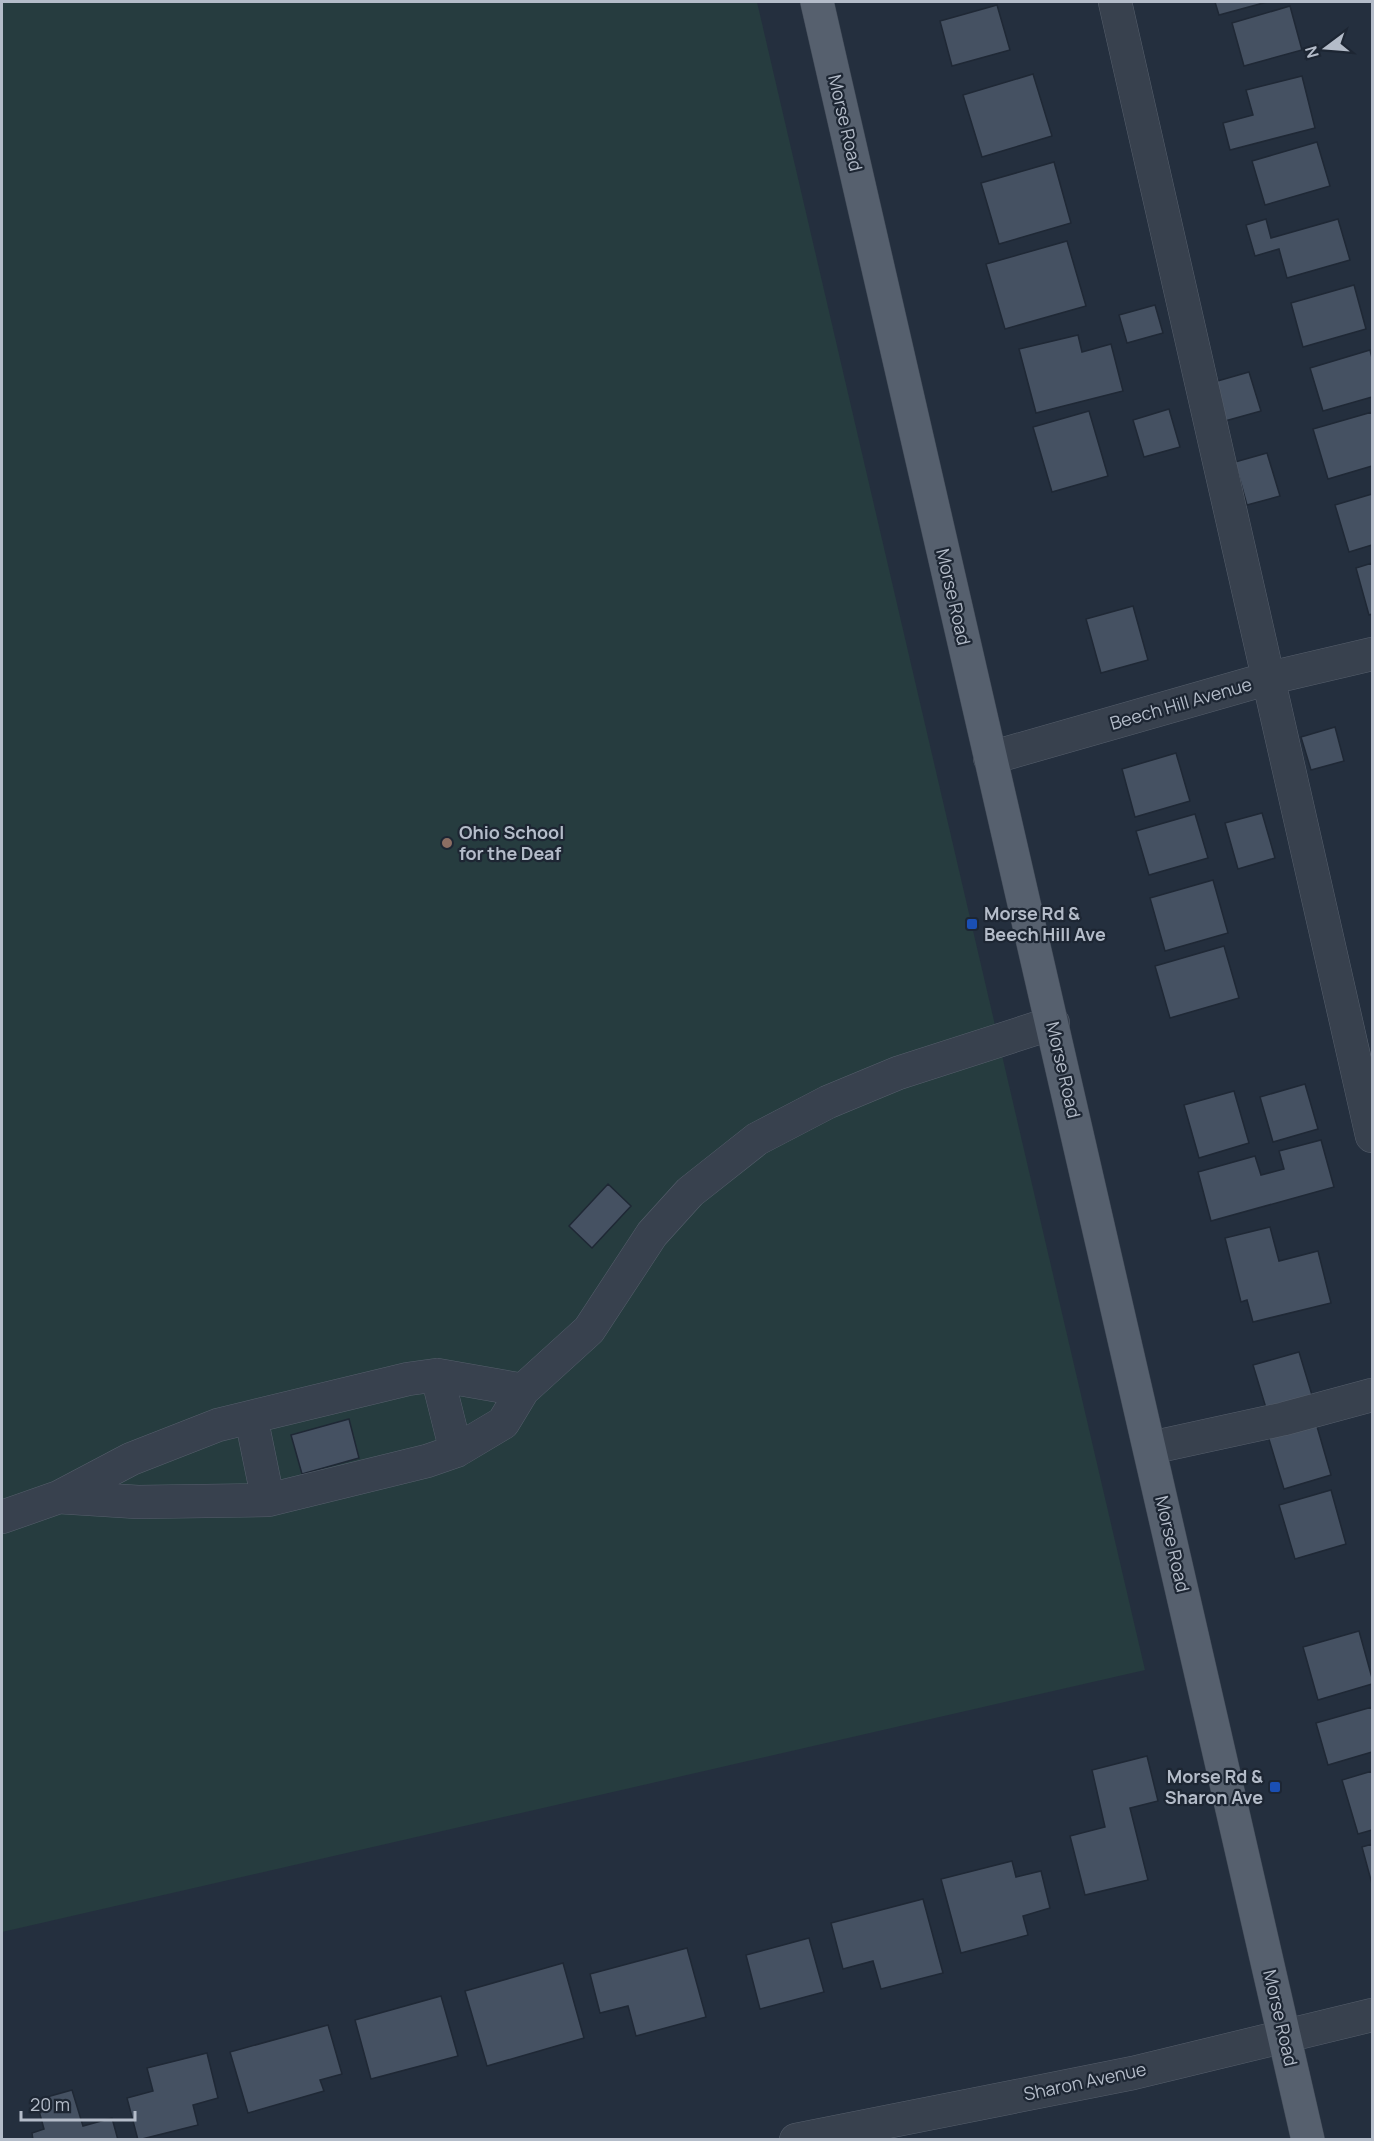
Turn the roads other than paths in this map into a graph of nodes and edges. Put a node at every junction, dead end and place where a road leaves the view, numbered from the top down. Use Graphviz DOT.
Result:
graph roads {
  1 [pos="817,2"];
  2 [pos="1115,2"];
  3 [pos="1372,654"];
  4 [pos="1270,678"];
  5 [pos="990,758"];
  6 [pos="1053,1023"];
  7 [pos="1372,1136"];
  8 [pos="437,1375"];
  9 [pos="523,1390"];
  10 [pos="1372,1395"];
  11 [pos="251,1417"];
  12 [pos="1150,1448"];
  13 [pos="456,1451"];
  14 [pos="59,1497"];
  15 [pos="268,1500"];
  16 [pos="2,1517"];
  17 [pos="1372,2015"];
  18 [pos="1284,2036"];
  19 [pos="796,2139"];
  20 [pos="1308,2139"];
  1 -- 5 [label="main road, Morse Road"];
  2 -- 4 [label="street"];
  3 -- 4 [label="street, Beech Hill Avenue"];
  4 -- 5 [label="street, Beech Hill Avenue"];
  4 -- 7 [label="street"];
  5 -- 6 [label="main road, Morse Road"];
  6 -- 9 [label="street"];
  6 -- 12 [label="main road, Morse Road"];
  8 -- 9 [label="street"];
  8 -- 11 [label="street"];
  8 -- 13 [label="street"];
  9 -- 13 [label="street"];
  10 -- 12 [label="street"];
  11 -- 14 [label="street"];
  11 -- 15 [label="street"];
  12 -- 18 [label="main road, Morse Road"];
  13 -- 15 [label="street"];
  14 -- 15 [label="street"];
  14 -- 16 [label="street"];
  17 -- 18 [label="street, Sharon Avenue"];
  18 -- 19 [label="street, Sharon Avenue"];
  18 -- 20 [label="main road, Morse Road"];
}
